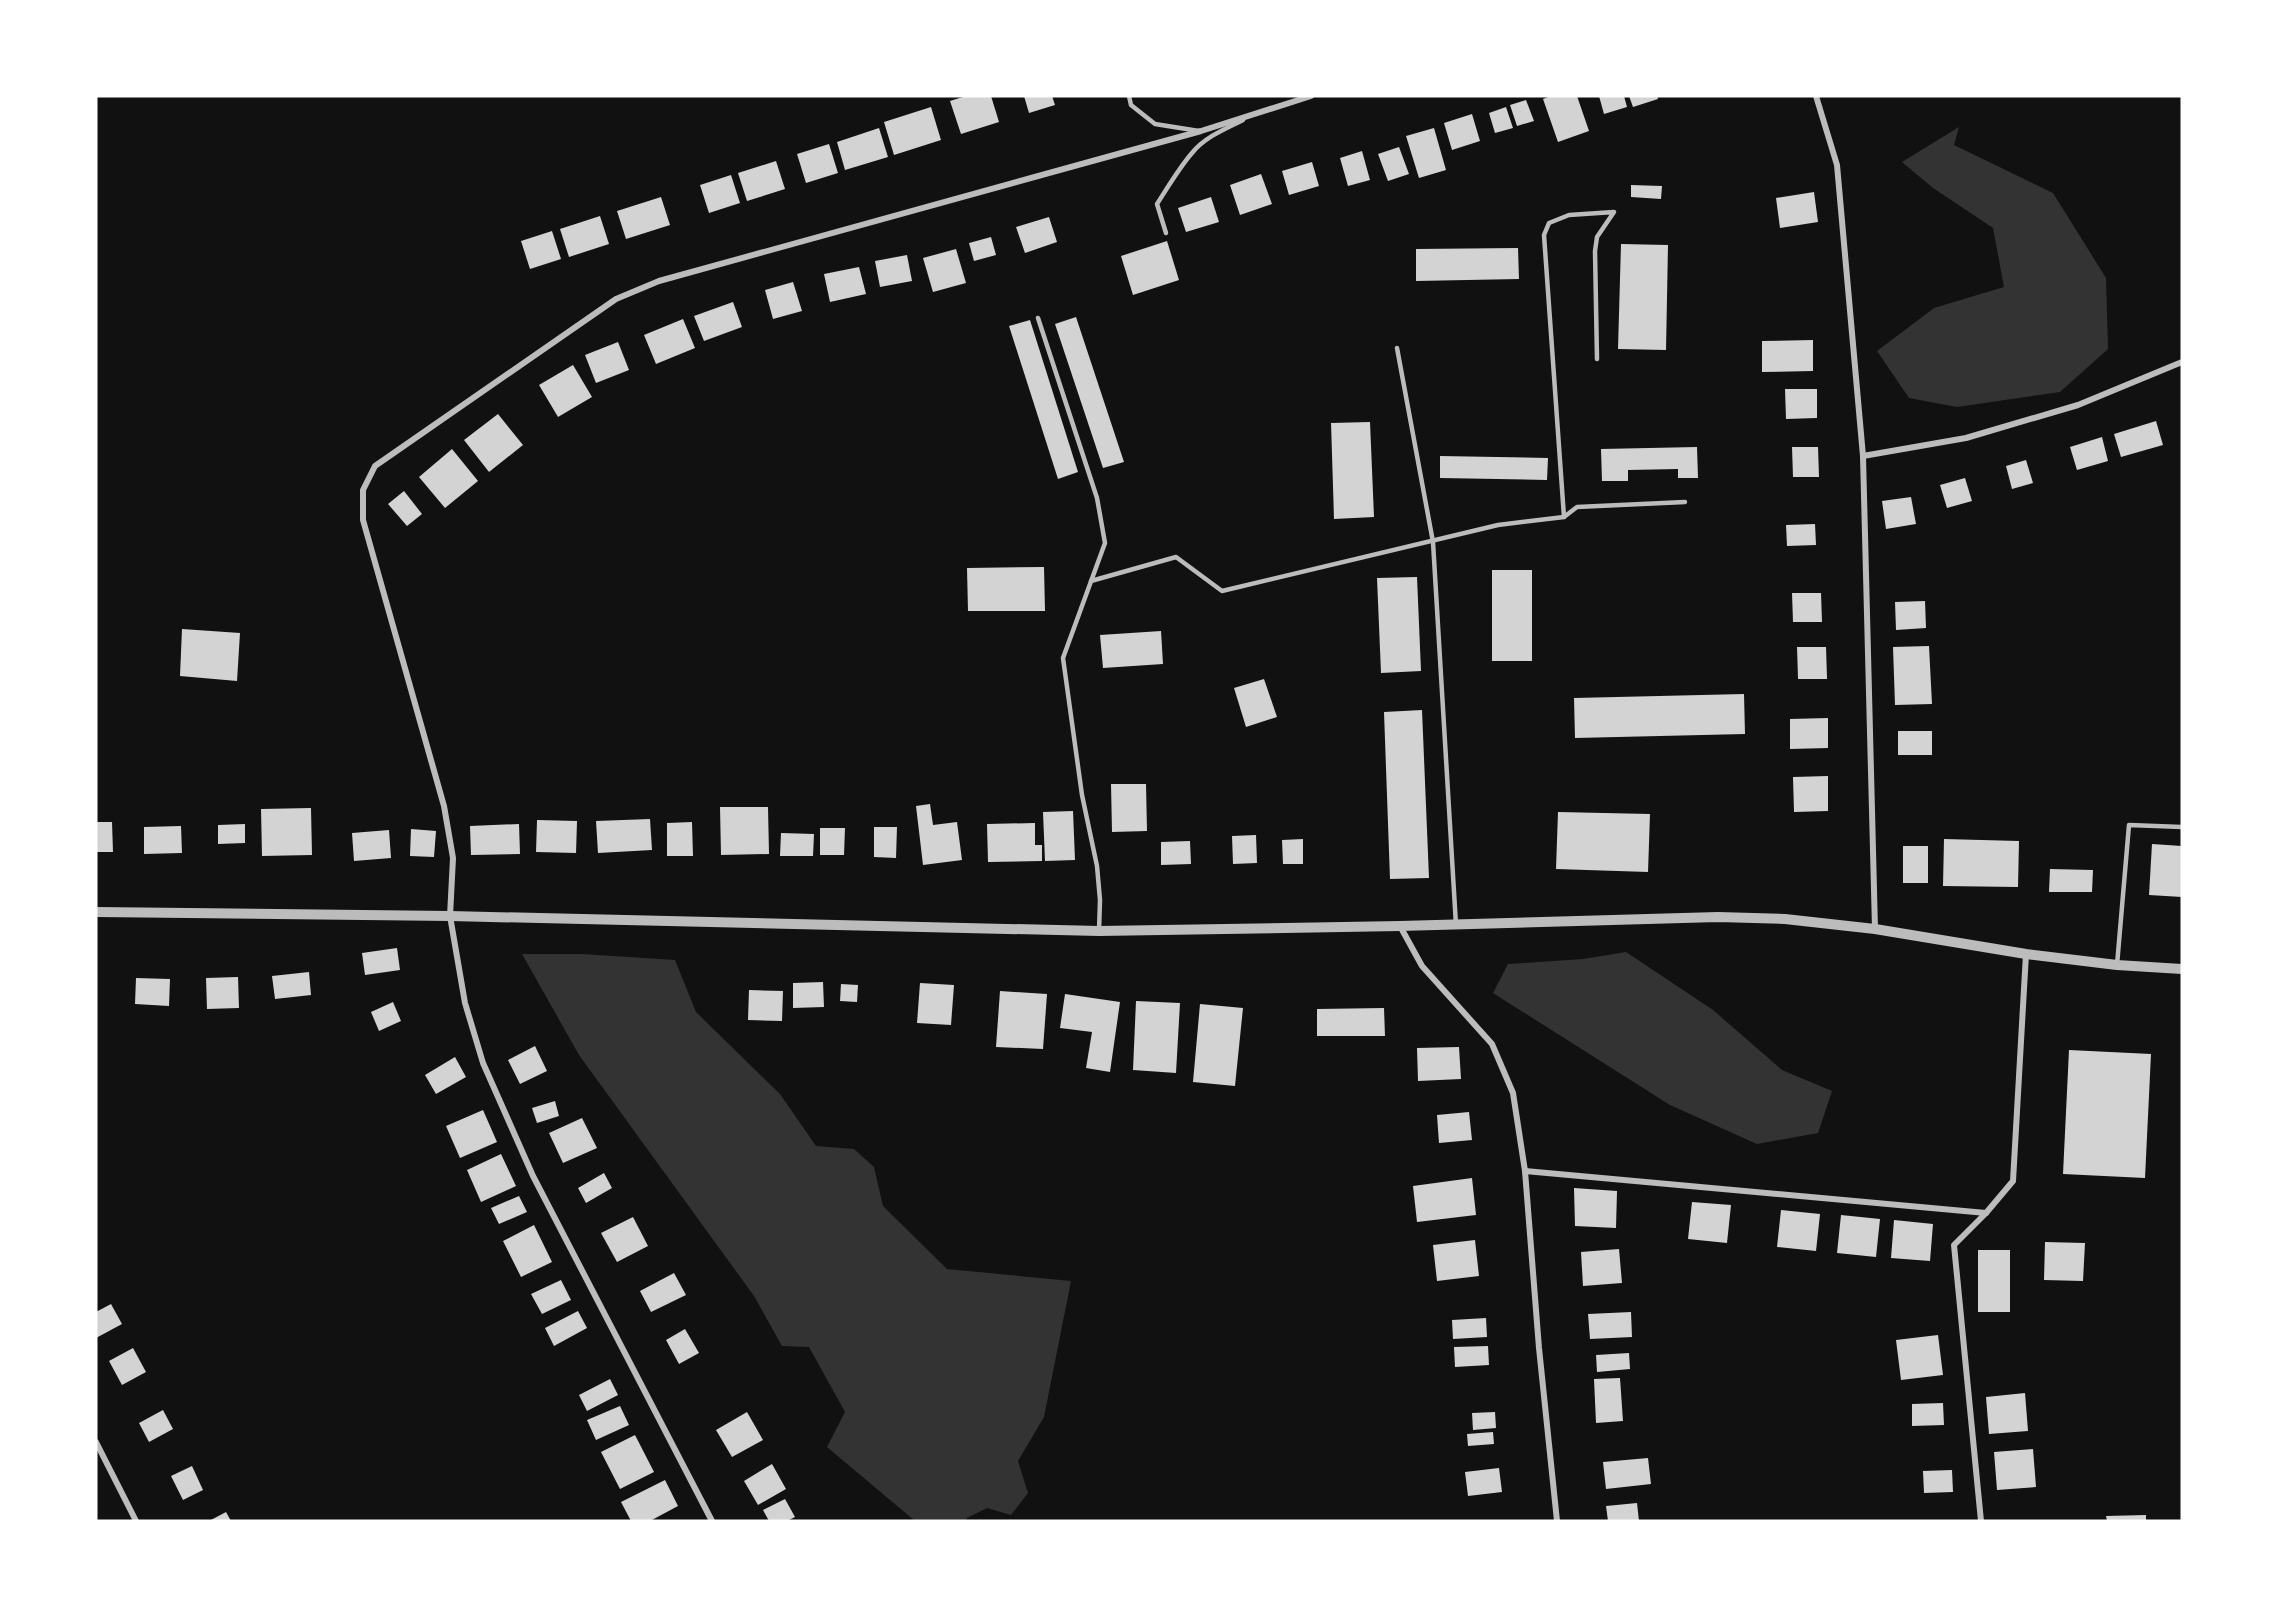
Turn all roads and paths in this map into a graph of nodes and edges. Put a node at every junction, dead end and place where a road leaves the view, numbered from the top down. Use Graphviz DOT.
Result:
graph roads {
  1 [pos="1129,96"];
  2 [pos="1311,96"];
  3 [pos="1816,96"];
  4 [pos="1257,114"];
  5 [pos="1201,132"];
  6 [pos="1166,233"];
  7 [pos="1038,318"];
  8 [pos="1397,348"];
  9 [pos="1597,359"];
  10 [pos="2182,362"];
  11 [pos="1863,456"];
  12 [pos="1685,502"];
  13 [pos="1564,517"];
  14 [pos="1433,542"];
  15 [pos="1091,581"];
  16 [pos="2182,827"];
  17 [pos="96,912"];
  18 [pos="450,916"];
  19 [pos="1456,924"];
  20 [pos="1400,926"];
  21 [pos="1875,929"];
  22 [pos="1099,931"];
  23 [pos="2026,954"];
  24 [pos="2117,966"];
  25 [pos="2182,969"];
  26 [pos="1525,1171"];
  27 [pos="1986,1213"];
  28 [pos="96,1442"];
  29 [pos="136,1521"];
  30 [pos="712,1521"];
  31 [pos="1557,1521"];
  32 [pos="1981,1521"];
  1 -- 5 [label="lane"];
  2 -- 4 [label="street"];
  3 -- 11 [label="street"];
  4 -- 5 [label="street"];
  4 -- 6 [label="lane"];
  5 -- 18 [label="street"];
  7 -- 15 [label="lane"];
  8 -- 14 [label="lane"];
  9 -- 13 [label="lane"];
  10 -- 11 [label="street"];
  11 -- 21 [label="street"];
  12 -- 13 [label="lane"];
  13 -- 14 [label="lane"];
  14 -- 15 [label="lane"];
  14 -- 19 [label="lane"];
  15 -- 22 [label="lane"];
  16 -- 24 [label="lane"];
  17 -- 18 [label="street"];
  18 -- 22 [label="street"];
  18 -- 30 [label="street"];
  19 -- 20 [label="street"];
  19 -- 21 [label="street"];
  20 -- 22 [label="street"];
  20 -- 26 [label="street"];
  21 -- 23 [label="street"];
  23 -- 24 [label="street"];
  23 -- 27 [label="street"];
  24 -- 25 [label="street"];
  26 -- 27 [label="street"];
  26 -- 31 [label="street"];
  27 -- 32 [label="street"];
  28 -- 29 [label="street"];
}
